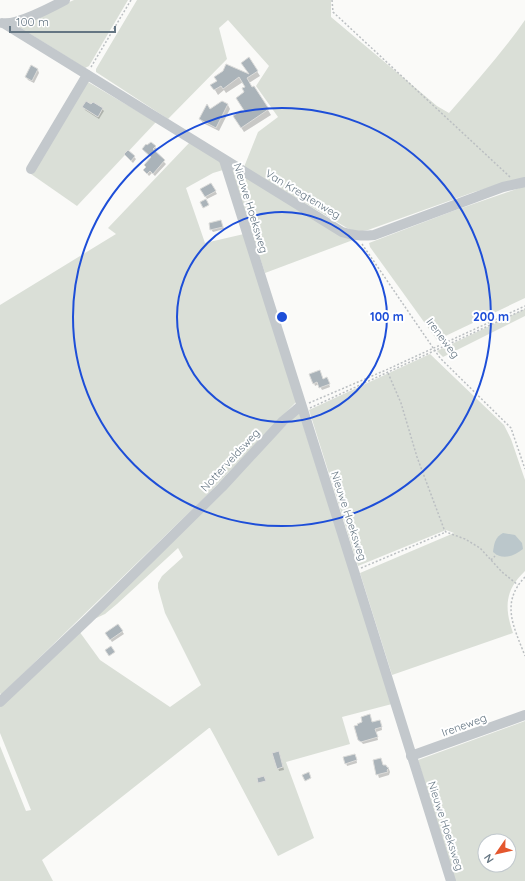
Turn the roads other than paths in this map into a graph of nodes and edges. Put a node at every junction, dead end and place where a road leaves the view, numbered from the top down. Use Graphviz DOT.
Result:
graph roads {
  1 [pos="65,0"];
  2 [pos="3,24"];
  3 [pos="87,75"];
  4 [pos="224,160"];
  5 [pos="32,169"];
  6 [pos="520,183"];
  7 [pos="306,407"];
  8 [pos="0,702"];
  9 [pos="525,716"];
  10 [pos="411,756"];
  11 [pos="451,881"];
  1 -- 2 [label="street"];
  2 -- 3 [label="street, Van Kregtenweg"];
  3 -- 4 [label="street, Van Kregtenweg"];
  3 -- 5 [label="street"];
  4 -- 6 [label="street, Van Kregtenweg"];
  4 -- 7 [label="street, Nieuwe Hoeksweg"];
  7 -- 8 [label="street, Notterveldsweg"];
  7 -- 10 [label="street, Nieuwe Hoeksweg"];
  9 -- 10 [label="street, Ireneweg"];
  10 -- 11 [label="street, Nieuwe Hoeksweg"];
}
